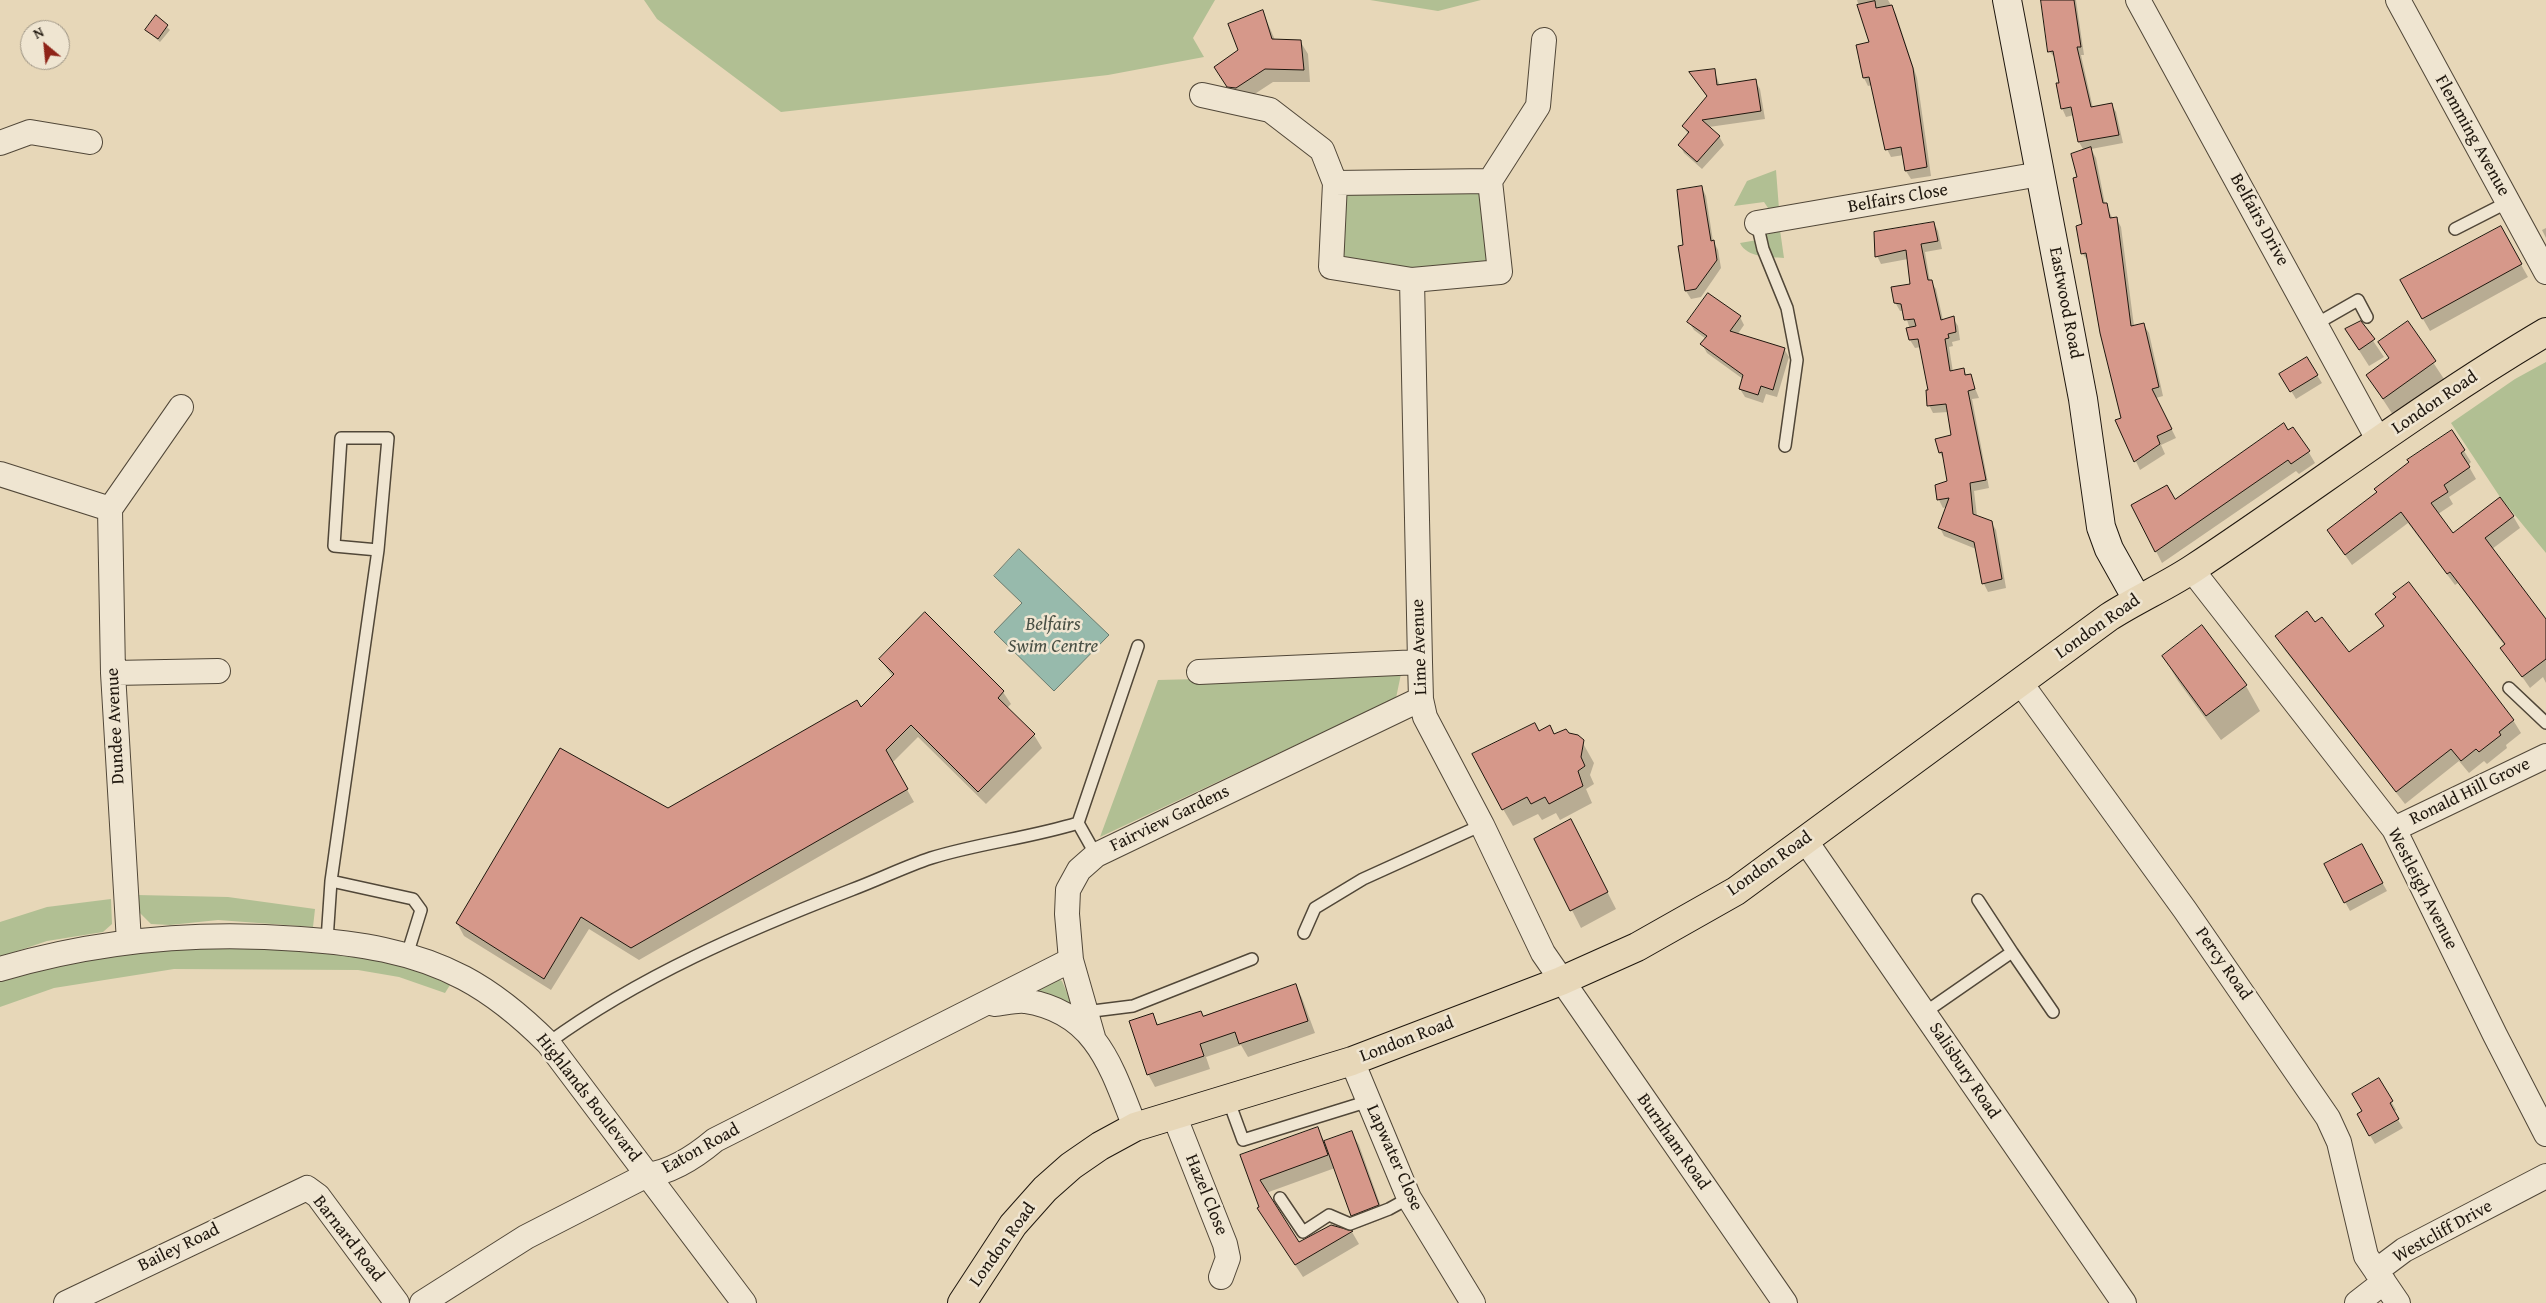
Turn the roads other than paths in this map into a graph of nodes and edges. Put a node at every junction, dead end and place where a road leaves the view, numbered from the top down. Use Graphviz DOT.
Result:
graph roads {
  1 [pos="2007,0"];
  2 [pos="2138,0"];
  3 [pos="2398,0"];
  4 [pos="1544,40"];
  5 [pos="1202,95"];
  6 [pos="90,142"];
  7 [pos="0,143"];
  8 [pos="2040,174"];
  9 [pos="1490,181"];
  10 [pos="1335,183"];
  11 [pos="2508,202"];
  12 [pos="1757,223"];
  13 [pos="2456,229"];
  14 [pos="2546,272"];
  15 [pos="1412,280"];
  16 [pos="2368,317"];
  17 [pos="2316,324"];
  18 [pos="2546,332"];
  19 [pos="182,407"];
  20 [pos="2379,441"];
  21 [pos="1785,446"];
  22 [pos="0,474"];
  23 [pos="110,509"];
  24 [pos="378,550"];
  25 [pos="2192,570"];
  26 [pos="2137,599"];
  27 [pos="1138,646"];
  28 [pos="1420,662"];
  29 [pos="218,671"];
  30 [pos="1199,672"];
  31 [pos="113,674"];
  32 [pos="2020,682"];
  33 [pos="2509,688"];
  34 [pos="1421,699"];
  35 [pos="2546,723"];
  36 [pos="2546,756"];
  37 [pos="1078,823"];
  38 [pos="1482,825"];
  39 [pos="2394,829"];
  40 [pos="1805,840"];
  41 [pos="1096,855"];
  42 [pos="331,881"];
  43 [pos="1978,900"];
  44 [pos="1304,933"];
  45 [pos="327,940"];
  46 [pos="129,942"];
  47 [pos="2012,952"];
  48 [pos="407,955"];
  49 [pos="1252,959"];
  50 [pos="1071,960"];
  51 [pos="0,969"];
  52 [pos="1561,981"];
  53 [pos="985,1005"];
  54 [pos="1085,1012"];
  55 [pos="2052,1012"];
  56 [pos="1924,1013"];
  57 [pos="1093,1036"];
  58 [pos="548,1043"];
  59 [pos="1352,1061"];
  60 [pos="1228,1099"];
  61 [pos="1369,1101"];
  62 [pos="1174,1115"];
  63 [pos="1136,1127"];
  64 [pos="2546,1134"];
  65 [pos="647,1175"];
  66 [pos="2546,1176"];
  67 [pos="292,1194"];
  68 [pos="1280,1198"];
  69 [pos="1409,1198"];
  70 [pos="2380,1276"];
  71 [pos="1221,1277"];
  72 [pos="66,1303"];
  73 [pos="397,1303"];
  74 [pos="422,1303"];
  75 [pos="744,1303"];
  76 [pos="962,1303"];
  77 [pos="1474,1303"];
  78 [pos="1785,1303"];
  79 [pos="2124,1303"];
  80 [pos="2357,1303"];
  81 [pos="2398,1303"];
  1 -- 8 [label="street, Eastwood Road"];
  2 -- 17 [label="street, Belfairs Drive"];
  3 -- 11 [label="street, Flemming Avenue"];
  4 -- 9 [label="street"];
  5 -- 10 [label="street"];
  6 -- 7 [label="street"];
  8 -- 12 [label="street, Belfairs Close"];
  8 -- 26 [label="street, Eastwood Road"];
  9 -- 10 [label="street"];
  9 -- 15 [label="street"];
  10 -- 15 [label="street"];
  11 -- 13 [label="lane"];
  11 -- 14 [label="street, Flemming Avenue"];
  12 -- 21 [label="lane"];
  15 -- 28 [label="street, Lime Avenue"];
  16 -- 17 [label="lane"];
  17 -- 20 [label="street, Belfairs Drive"];
  18 -- 20 [label="main road, London Road"];
  19 -- 23 [label="street"];
  20 -- 25 [label="main road, London Road"];
  22 -- 23 [label="street"];
  23 -- 31 [label="street, Dundee Avenue"];
  24 -- 24 [label="lane"];
  24 -- 42 [label="lane"];
  25 -- 26 [label="main road, London Road"];
  25 -- 39 [label="street, Westleigh Avenue"];
  26 -- 32 [label="main road, London Road"];
  27 -- 37 [label="lane"];
  28 -- 30 [label="street"];
  28 -- 34 [label="street, Lime Avenue"];
  29 -- 31 [label="street"];
  31 -- 46 [label="street, Dundee Avenue"];
  32 -- 40 [label="main road, London Road"];
  32 -- 70 [label="street, Percy Road"];
  33 -- 35 [label="lane"];
  34 -- 38 [label="street, Lime Avenue"];
  34 -- 41 [label="street, Fairview Gardens"];
  36 -- 39 [label="street, Ronald Hill Grove"];
  37 -- 41 [label="lane"];
  37 -- 58 [label="lane"];
  38 -- 44 [label="lane"];
  38 -- 52 [label="street, Lime Avenue"];
  39 -- 64 [label="street, Westleigh Avenue"];
  40 -- 52 [label="main road, London Road"];
  40 -- 56 [label="street, Salisbury Road"];
  41 -- 50 [label="street, Fairview Gardens"];
  42 -- 45 [label="lane"];
  42 -- 48 [label="lane"];
  43 -- 47 [label="lane"];
  45 -- 46 [label="street, Highlands Boulevard"];
  45 -- 48 [label="street, Highlands Boulevard"];
  46 -- 51 [label="street, Highlands Boulevard"];
  47 -- 55 [label="lane"];
  47 -- 56 [label="lane"];
  48 -- 58 [label="street, Highlands Boulevard"];
  49 -- 54 [label="lane"];
  50 -- 53 [label="street, Eaton Road"];
  50 -- 54 [label="street, Fairview Gardens"];
  52 -- 59 [label="main road, London Road"];
  52 -- 78 [label="street, Burnham Road"];
  53 -- 57 [label="street, Eaton Road"];
  53 -- 65 [label="street, Eaton Road"];
  54 -- 57 [label="street, Fairview Gardens"];
  56 -- 79 [label="street, Salisbury Road"];
  57 -- 63 [label="street, Eaton Road"];
  58 -- 65 [label="street, Highlands Boulevard"];
  59 -- 60 [label="main road, London Road"];
  59 -- 61 [label="street, Lapwater Close"];
  60 -- 61 [label="lane"];
  60 -- 62 [label="main road, London Road"];
  61 -- 69 [label="street, Lapwater Close"];
  62 -- 63 [label="main road, London Road"];
  62 -- 71 [label="street, Hazel Close"];
  63 -- 76 [label="main road, London Road"];
  65 -- 74 [label="street, Eaton Road"];
  65 -- 75 [label="street, Highlands Boulevard"];
  66 -- 70 [label="street, Westcliff Drive"];
  67 -- 72 [label="street, Bailey Road"];
  67 -- 73 [label="street, Barnard Road"];
  68 -- 69 [label="lane"];
  69 -- 77 [label="street, Lapwater Close"];
  70 -- 80 [label="street"];
  70 -- 81 [label="street, Westcliff Drive"];
}
